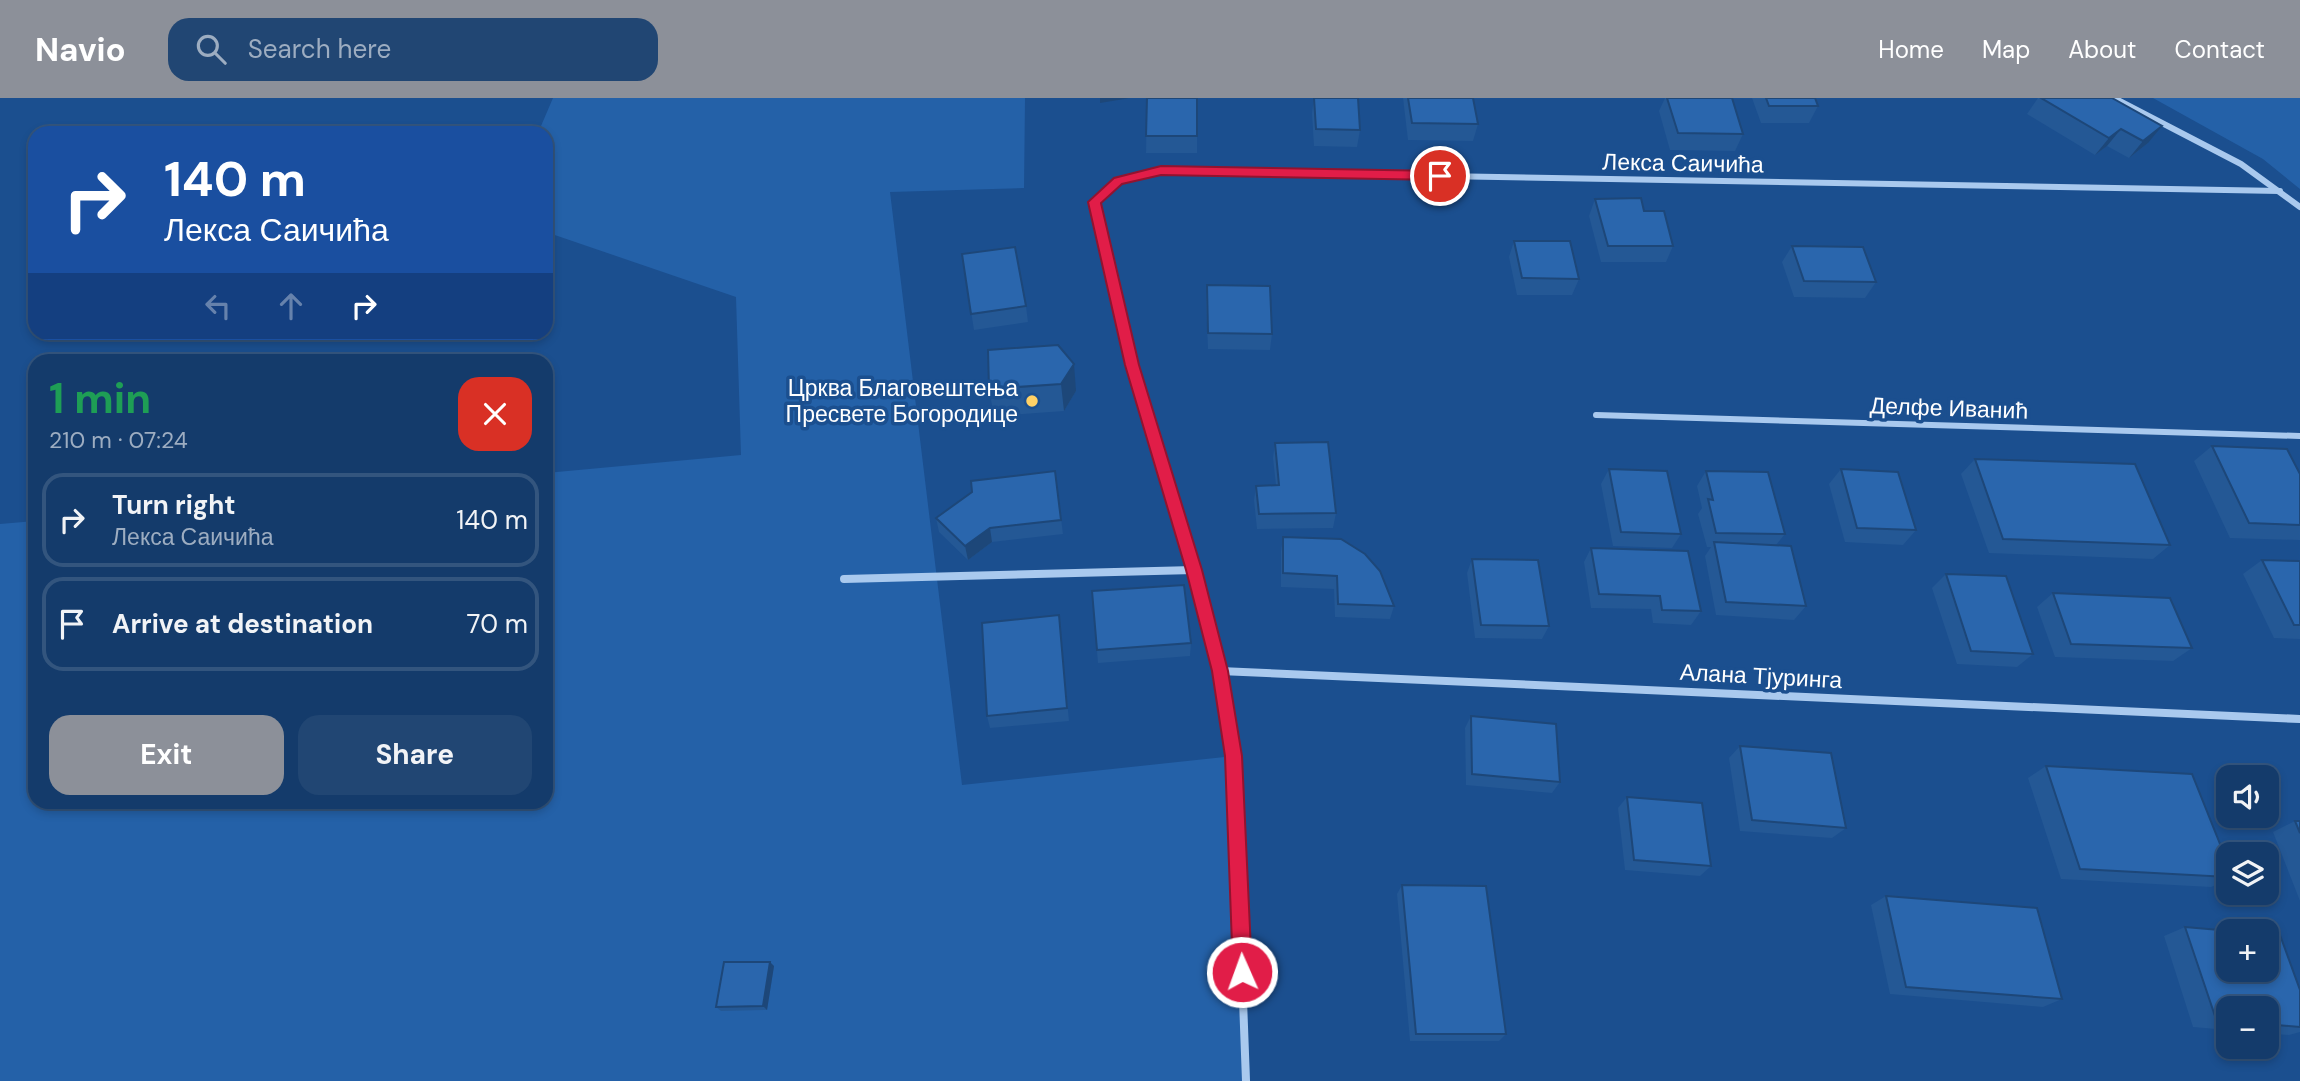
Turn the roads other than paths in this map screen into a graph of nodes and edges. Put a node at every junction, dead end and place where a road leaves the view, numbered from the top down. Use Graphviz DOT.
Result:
graph roads {
  1 [pos="2114,98"];
  2 [pos="2280,191"];
  3 [pos="2300,207"];
  4 [pos="1596,415"];
  5 [pos="2300,436"];
  6 [pos="1194,570"];
  7 [pos="844,579"];
  8 [pos="1220,671"];
  9 [pos="2300,719"];
  10 [pos="1246,1081"];
  1 -- 2 [label="street"];
  2 -- 3 [label="street"];
  2 -- 6 [label="street, Лекса Саичића"];
  4 -- 5 [label="street, Делфе Иванић"];
  6 -- 7 [label="street"];
  6 -- 8 [label="street"];
  8 -- 9 [label="street, Алана Тјуринга"];
  8 -- 10 [label="street"];
}
